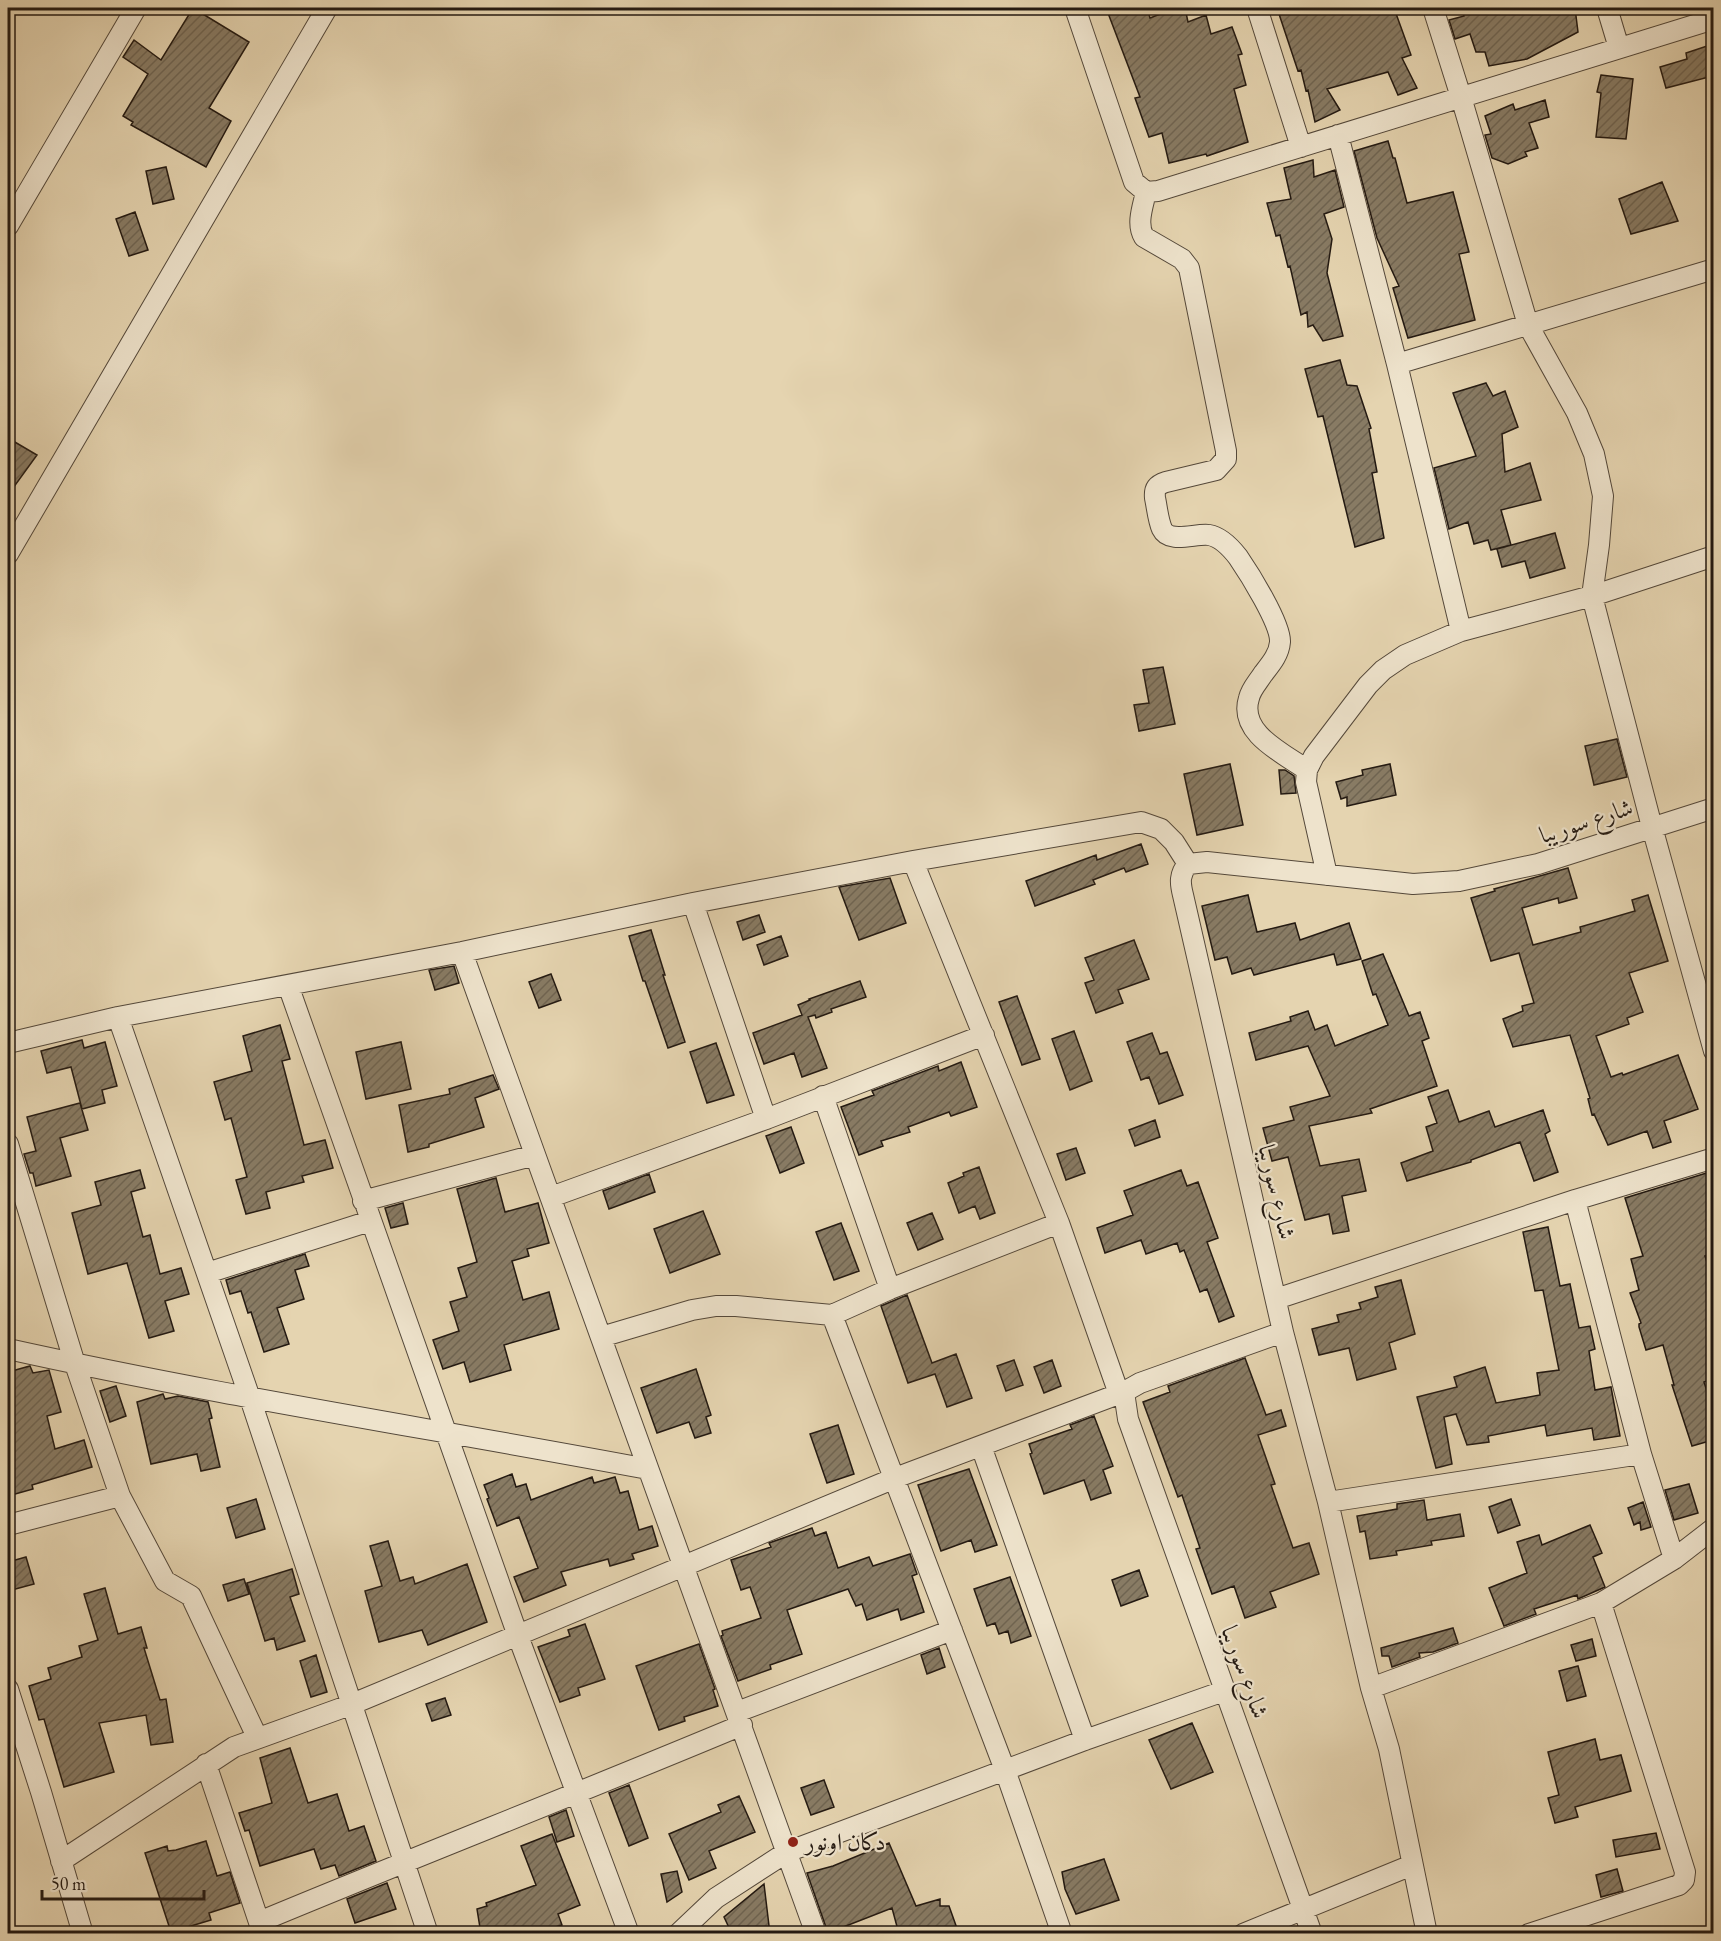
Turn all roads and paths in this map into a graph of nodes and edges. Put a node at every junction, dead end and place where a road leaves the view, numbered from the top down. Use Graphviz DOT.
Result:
graph roads {
  1 [pos="136,8"];
  2 [pos="327,8"];
  3 [pos="1075,8"];
  4 [pos="1257,8"];
  5 [pos="1433,8"];
  6 [pos="1607,8"];
  7 [pos="1713,18"];
  8 [pos="1619,48"];
  9 [pos="1461,97"];
  10 [pos="1338,135"];
  11 [pos="1301,147"];
  12 [pos="1146,192"];
  13 [pos="8,226"];
  14 [pos="1713,269"];
  15 [pos="1528,325"];
  16 [pos="1397,364"];
  17 [pos="8,554"];
  18 [pos="1713,556"];
  19 [pos="1592,596"];
  20 [pos="1461,631"];
  21 [pos="1307,770"];
  22 [pos="1713,808"];
  23 [pos="1652,827"];
  24 [pos="913,861"];
  25 [pos="1188,864"];
  26 [pos="1327,875"];
  27 [pos="693,903"];
  28 [pos="462,952"];
  29 [pos="288,985"];
  30 [pos="118,1017"];
  31 [pos="984,1035"];
  32 [pos="8,1043"];
  33 [pos="1713,1051"];
  34 [pos="823,1096"];
  35 [pos="766,1119"];
  36 [pos="8,1144"];
  37 [pos="535,1155"];
  38 [pos="1713,1158"];
  39 [pos="551,1197"];
  40 [pos="1575,1200"];
  41 [pos="363,1201"];
  42 [pos="370,1221"];
  43 [pos="1059,1223"];
  44 [pos="207,1273"];
  45 [pos="890,1289"];
  46 [pos="1276,1299"];
  47 [pos="832,1316"];
  48 [pos="1283,1332"];
  49 [pos="601,1337"];
  50 [pos="8,1349"];
  51 [pos="75,1364"];
  52 [pos="1121,1393"];
  53 [pos="250,1398"];
  54 [pos="444,1431"];
  55 [pos="981,1446"];
  56 [pos="1641,1454"];
  57 [pos="648,1468"];
  58 [pos="895,1478"];
  59 [pos="120,1496"];
  60 [pos="1328,1502"];
  61 [pos="8,1525"];
  62 [pos="1713,1528"];
  63 [pos="1674,1559"];
  64 [pos="684,1568"];
  65 [pos="1601,1603"];
  66 [pos="952,1630"];
  67 [pos="518,1636"];
  68 [pos="1371,1688"];
  69 [pos="8,1689"];
  70 [pos="1224,1691"];
  71 [pos="350,1705"];
  72 [pos="12,1717"];
  73 [pos="740,1718"];
  74 [pos="257,1737"];
  75 [pos="1085,1740"];
  76 [pos="206,1764"];
  77 [pos="1005,1770"];
  78 [pos="578,1794"];
  79 [pos="787,1852"];
  80 [pos="61,1861"];
  81 [pos="403,1862"];
  82 [pos="1412,1865"];
  83 [pos="1303,1910"];
  84 [pos="261,1928"];
  85 [pos="83,1934"];
  86 [pos="428,1934"];
  87 [pos="629,1934"];
  88 [pos="678,1934"];
  89 [pos="816,1934"];
  90 [pos="1062,1934"];
  91 [pos="1244,1934"];
  92 [pos="1312,1934"];
  93 [pos="1427,1934"];
  94 [pos="1529,1934"];
  1 -- 13 [label="street"];
  2 -- 17 [label="street"];
  3 -- 12 [label="street"];
  4 -- 11 [label="street"];
  5 -- 9 [label="street"];
  6 -- 8 [label="street"];
  7 -- 8 [label="street"];
  8 -- 9 [label="street"];
  9 -- 10 [label="street"];
  9 -- 15 [label="street"];
  10 -- 11 [label="street"];
  10 -- 16 [label="street"];
  11 -- 12 [label="street"];
  12 -- 21 [label="street"];
  14 -- 15 [label="street"];
  15 -- 16 [label="street"];
  15 -- 19 [label="street"];
  16 -- 20 [label="street"];
  18 -- 19 [label="street"];
  19 -- 20 [label="street"];
  19 -- 23 [label="street"];
  20 -- 21 [label="street"];
  21 -- 26 [label="street"];
  22 -- 23 [label="street, شارع سوريبا"];
  23 -- 26 [label="street, شارع سوريبا"];
  23 -- 33 [label="street"];
  24 -- 25 [label="street"];
  24 -- 27 [label="street"];
  24 -- 31 [label="street, شارع سوريبا"];
  25 -- 26 [label="street, شارع سوريبا"];
  25 -- 46 [label="street, شارع سوريبا"];
  27 -- 28 [label="street"];
  27 -- 35 [label="street"];
  28 -- 29 [label="street"];
  28 -- 37 [label="street"];
  29 -- 30 [label="street"];
  29 -- 41 [label="street"];
  30 -- 32 [label="street"];
  30 -- 44 [label="street"];
  31 -- 34 [label="street"];
  31 -- 43 [label="street, شارع سوريبا"];
  34 -- 35 [label="street"];
  34 -- 45 [label="street"];
  35 -- 39 [label="street"];
  36 -- 51 [label="street"];
  37 -- 39 [label="street"];
  37 -- 41 [label="street"];
  38 -- 40 [label="street"];
  39 -- 49 [label="street"];
  40 -- 46 [label="street"];
  40 -- 56 [label="street"];
  41 -- 42 [label="street"];
  42 -- 44 [label="street"];
  42 -- 54 [label="street"];
  43 -- 45 [label="street"];
  43 -- 52 [label="street, شارع سوريبا"];
  44 -- 53 [label="street"];
  45 -- 47 [label="street"];
  46 -- 48 [label="street, شارع سوريبا"];
  47 -- 49 [label="street"];
  47 -- 58 [label="street"];
  48 -- 52 [label="street"];
  48 -- 60 [label="street, شارع سوريبا"];
  49 -- 57 [label="street"];
  50 -- 51 [label="street"];
  51 -- 53 [label="street"];
  51 -- 59 [label="street"];
  52 -- 55 [label="street"];
  52 -- 70 [label="street, شارع سوريبا"];
  53 -- 54 [label="street"];
  53 -- 71 [label="street"];
  54 -- 57 [label="street"];
  54 -- 67 [label="street"];
  55 -- 58 [label="street"];
  55 -- 75 [label="street"];
  56 -- 60 [label="street"];
  56 -- 63 [label="street"];
  57 -- 64 [label="street"];
  58 -- 64 [label="street"];
  58 -- 66 [label="street"];
  59 -- 61 [label="street"];
  59 -- 74 [label="street"];
  60 -- 68 [label="street, شارع سوريبا"];
  62 -- 63 [label="street"];
  63 -- 65 [label="street"];
  64 -- 67 [label="street"];
  64 -- 73 [label="street"];
  65 -- 68 [label="street"];
  65 -- 94 [label="street"];
  66 -- 73 [label="street"];
  66 -- 77 [label="street"];
  67 -- 71 [label="street"];
  67 -- 78 [label="street"];
  68 -- 82 [label="street, شارع سوريبا"];
  69 -- 72 [label="street"];
  70 -- 75 [label="street"];
  70 -- 83 [label="street, شارع سوريبا"];
  71 -- 74 [label="street"];
  71 -- 81 [label="street"];
  72 -- 80 [label="street"];
  73 -- 78 [label="street"];
  73 -- 79 [label="street"];
  74 -- 76 [label="street"];
  75 -- 77 [label="street"];
  76 -- 80 [label="street"];
  76 -- 84 [label="street"];
  77 -- 79 [label="street"];
  77 -- 90 [label="street"];
  78 -- 81 [label="street"];
  78 -- 87 [label="street"];
  79 -- 88 [label="street"];
  79 -- 89 [label="street"];
  80 -- 85 [label="street"];
  81 -- 84 [label="street"];
  81 -- 86 [label="street"];
  82 -- 83 [label="street"];
  82 -- 93 [label="street, شارع سوريبا"];
  83 -- 91 [label="street"];
  83 -- 92 [label="street, شارع سوريبا"];
}
